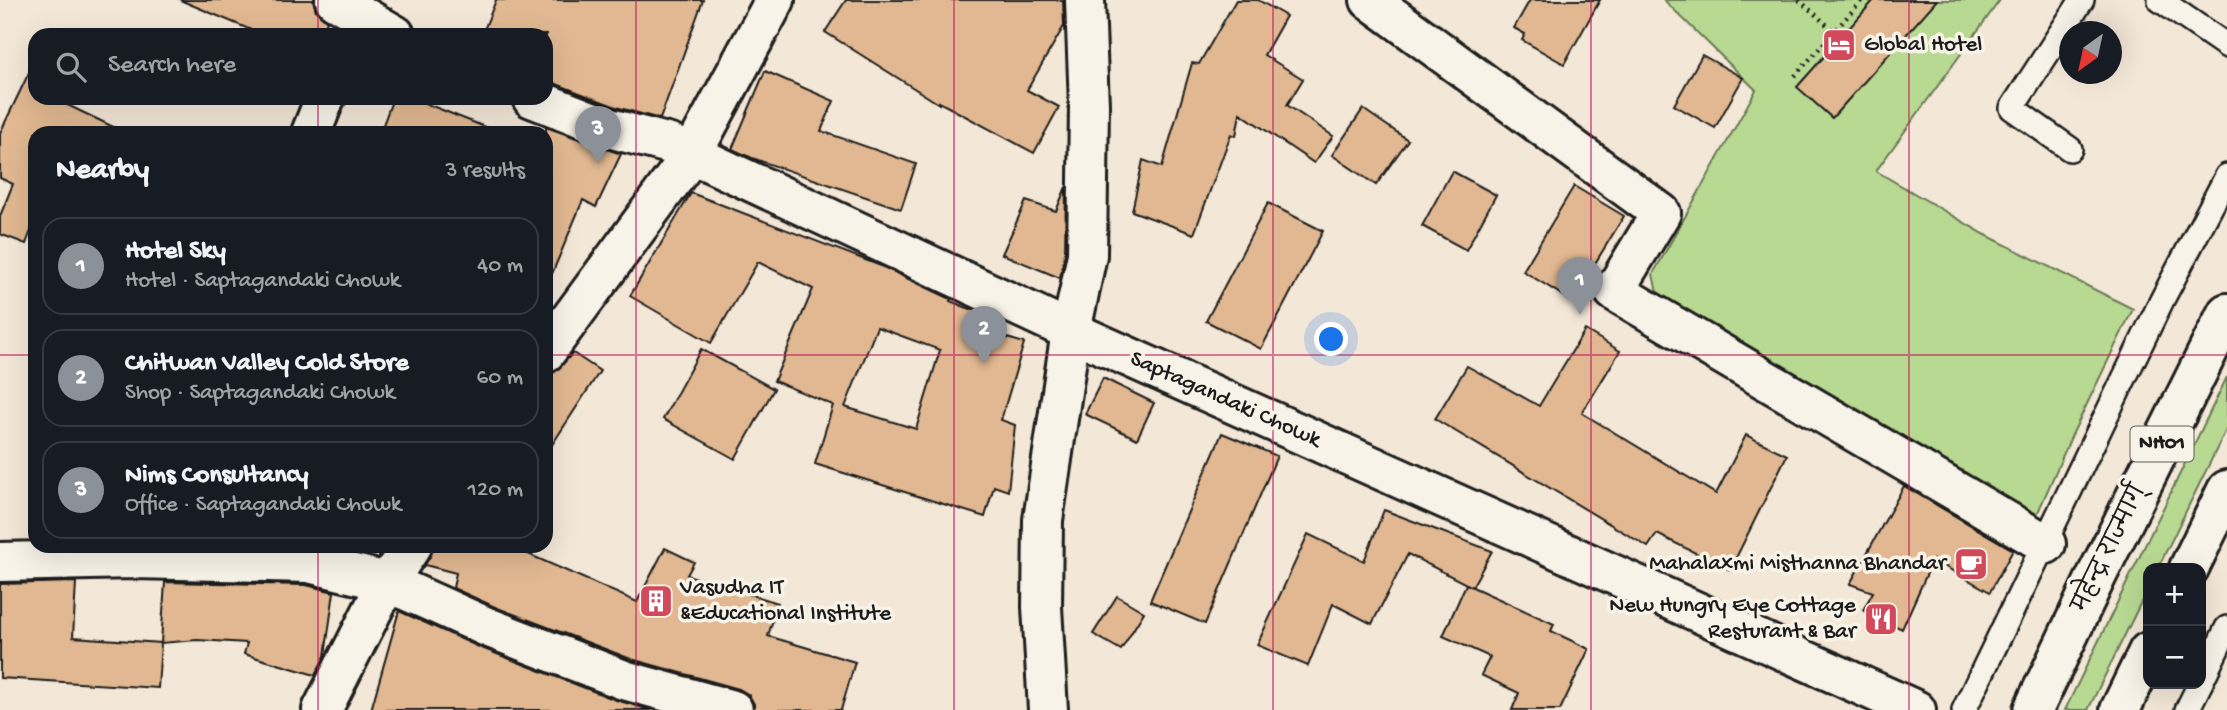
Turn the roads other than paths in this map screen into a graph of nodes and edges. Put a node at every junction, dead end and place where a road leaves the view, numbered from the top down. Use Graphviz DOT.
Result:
graph roads {
  1 [pos="775,0"];
  2 [pos="1085,0"];
  3 [pos="1370,0"];
  4 [pos="2082,0"];
  5 [pos="2160,0"];
  6 [pos="348,17"];
  7 [pos="377,28"];
  8 [pos="2227,46"];
  9 [pos="322,105"];
  10 [pos="550,105"];
  11 [pos="314,126"];
  12 [pos="2070,149"];
  13 [pos="692,153"];
  14 [pos="2227,176"];
  15 [pos="2227,313"];
  16 [pos="1070,331"];
  17 [pos="553,342"];
  18 [pos="2227,490"];
  19 [pos="2046,544"];
  20 [pos="137,553"];
  21 [pos="407,553"];
  22 [pos="0,562"];
  23 [pos="2191,563"];
  24 [pos="387,582"];
  25 [pos="2227,628"];
  26 [pos="2143,662"];
  27 [pos="2206,671"];
  28 [pos="2197,689"];
  29 [pos="322,710"];
  30 [pos="733,710"];
  31 [pos="1048,710"];
  32 [pos="1916,710"];
  33 [pos="1964,710"];
  34 [pos="2034,710"];
  35 [pos="2120,710"];
  36 [pos="2187,710"];
  1 -- 13 [label="main road"];
  2 -- 16 [label="main road"];
  3 -- 19 [label="main road"];
  4 -- 12 [label="lane"];
  5 -- 8 [label="lane"];
  6 -- 7 [label="main road"];
  9 -- 11 [label="main road"];
  10 -- 13 [label="main road, Saptagandaki Chowk"];
  13 -- 16 [label="main road, Saptagandaki Chowk"];
  13 -- 17 [label="main road"];
  14 -- 19 [label="lane"];
  15 -- 34 [label="main road, महेन्द्र राज्मार्ग् / NH01"];
  16 -- 31 [label="main road"];
  16 -- 32 [label="main road, Saptagandaki Chowk"];
  18 -- 23 [label="main road"];
  19 -- 33 [label="lane"];
  20 -- 22 [label="main road"];
  20 -- 24 [label="main road"];
  21 -- 24 [label="main road"];
  24 -- 29 [label="main road"];
  24 -- 30 [label="main road"];
  25 -- 27 [label="lane"];
  26 -- 35 [label="main road"];
  28 -- 36 [label="lane"];
}
